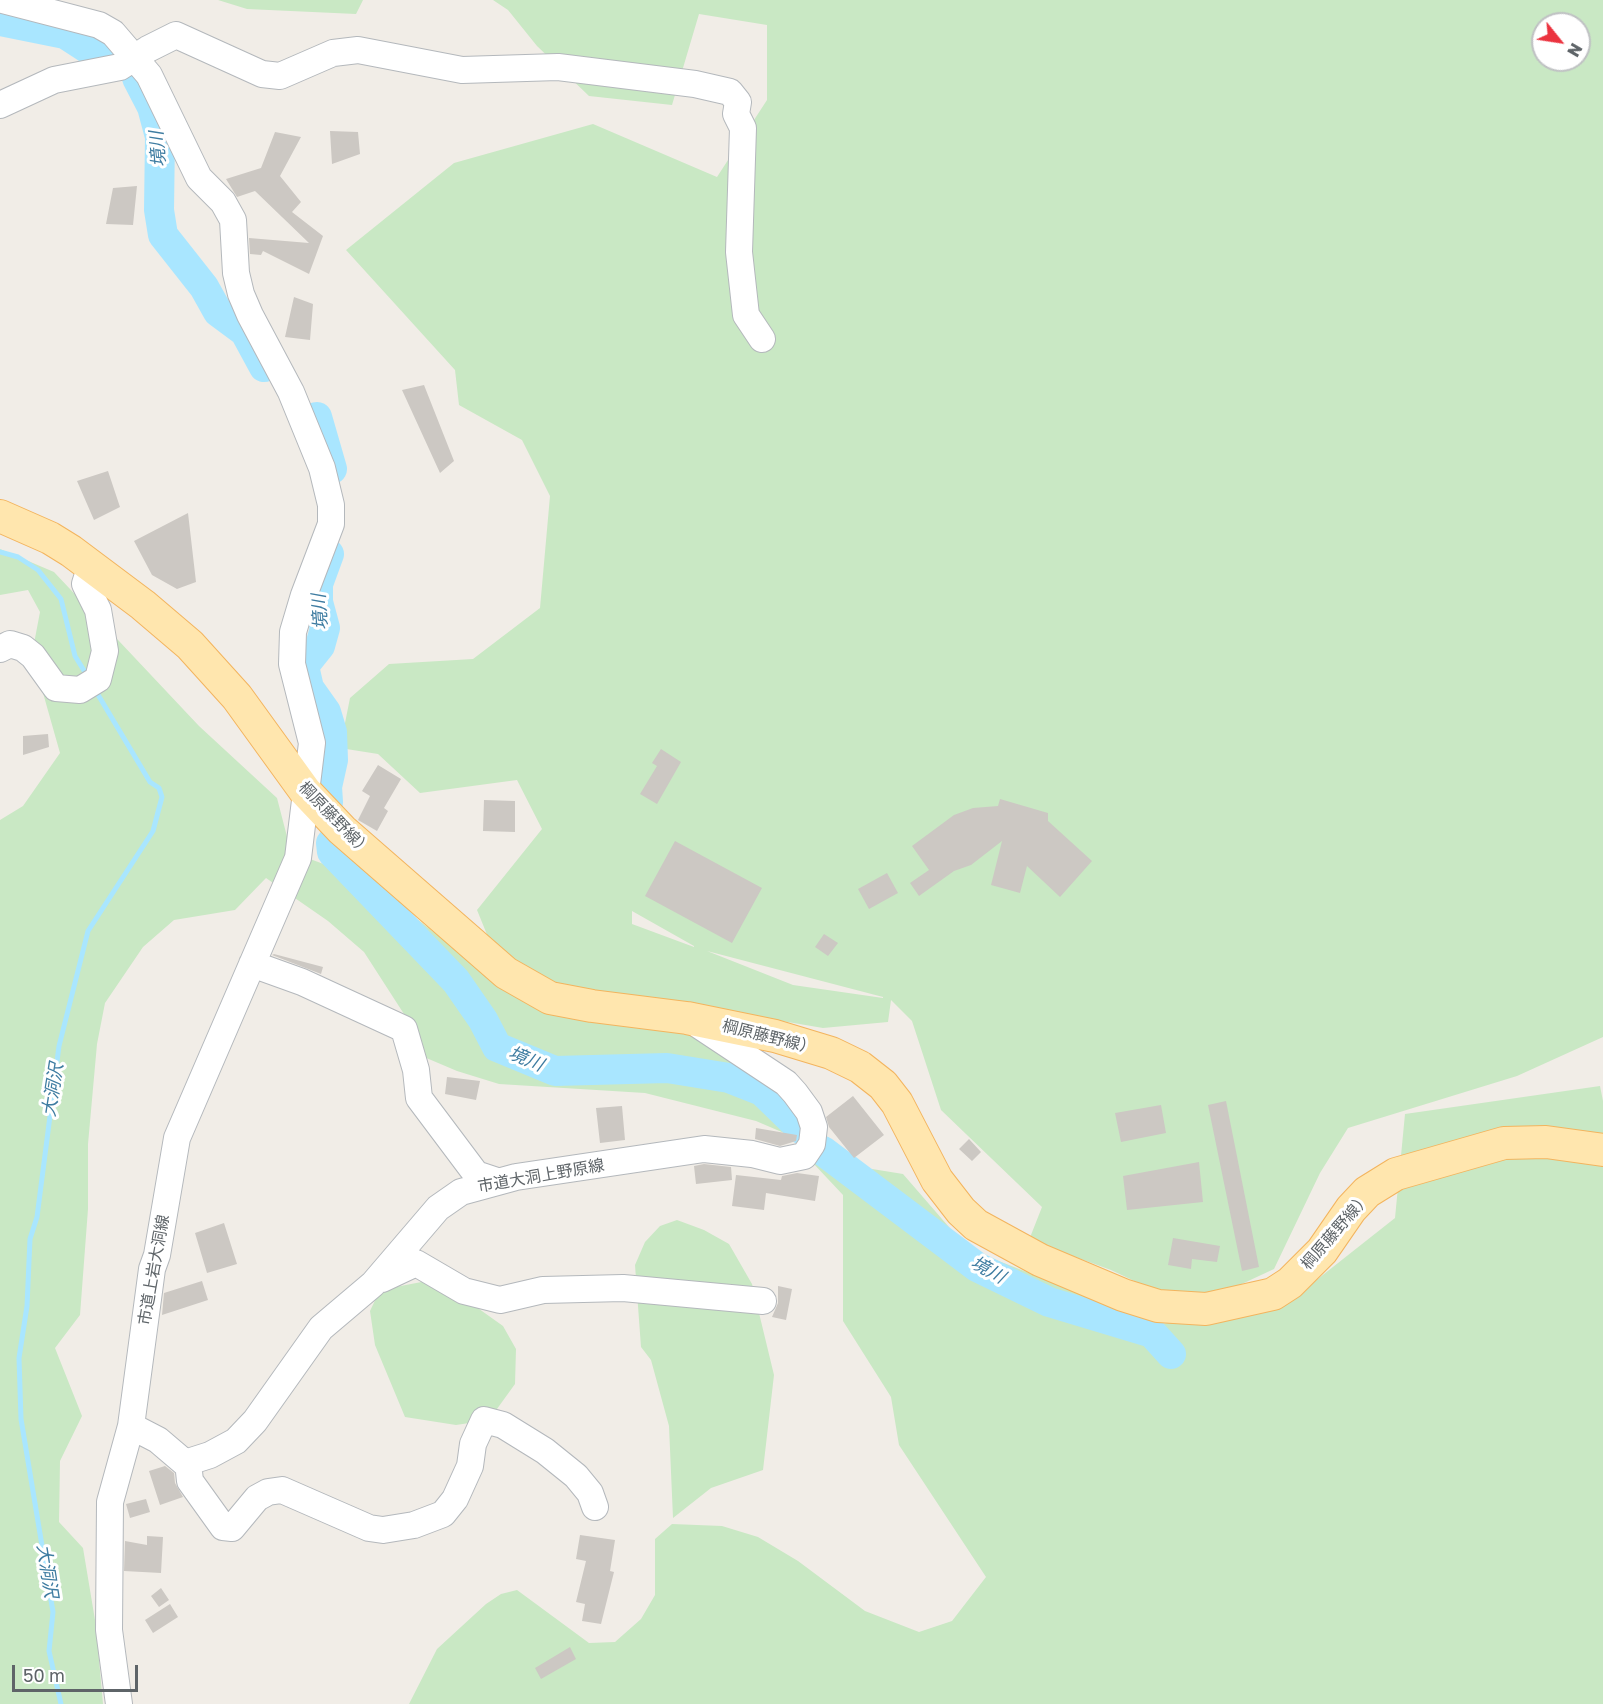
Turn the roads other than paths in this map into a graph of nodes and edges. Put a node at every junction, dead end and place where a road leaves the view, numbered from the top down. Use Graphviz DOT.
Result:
graph roads {
  1 [pos="3,0"];
  2 [pos="135,57"];
  3 [pos="0,105"];
  4 [pos="762,339"];
  5 [pos="0,516"];
  6 [pos="91,566"];
  7 [pos="0,649"];
  8 [pos="305,791"];
  9 [pos="252,964"];
  10 [pos="687,1018"];
  11 [pos="1603,1150"];
  12 [pos="497,1181"];
  13 [pos="373,1284"];
  14 [pos="763,1301"];
  15 [pos="131,1426"];
  16 [pos="188,1462"];
  17 [pos="595,1507"];
  18 [pos="119,1704"];
  1 -- 2 [label="street, 市道上岩大洞線"];
  2 -- 3 [label="street"];
  2 -- 4 [label="street"];
  2 -- 8 [label="street, 市道上岩大洞線"];
  5 -- 6 [label="main road, 棡原藤野線）"];
  6 -- 7 [label="street"];
  6 -- 8 [label="main road, 棡原藤野線）"];
  8 -- 9 [label="street, 市道上岩大洞線"];
  8 -- 10 [label="main road, 棡原藤野線）"];
  9 -- 12 [label="street"];
  9 -- 15 [label="street, 市道上岩大洞線"];
  10 -- 11 [label="main road, 棡原藤野線）"];
  10 -- 12 [label="street, 市道大洞上野原線"];
  12 -- 13 [label="street, 市道大洞上野原線"];
  13 -- 14 [label="street"];
  13 -- 16 [label="street, 市道大洞上野原線"];
  15 -- 16 [label="street"];
  15 -- 18 [label="street, 市道上岩大洞線"];
  16 -- 17 [label="street"];
}
